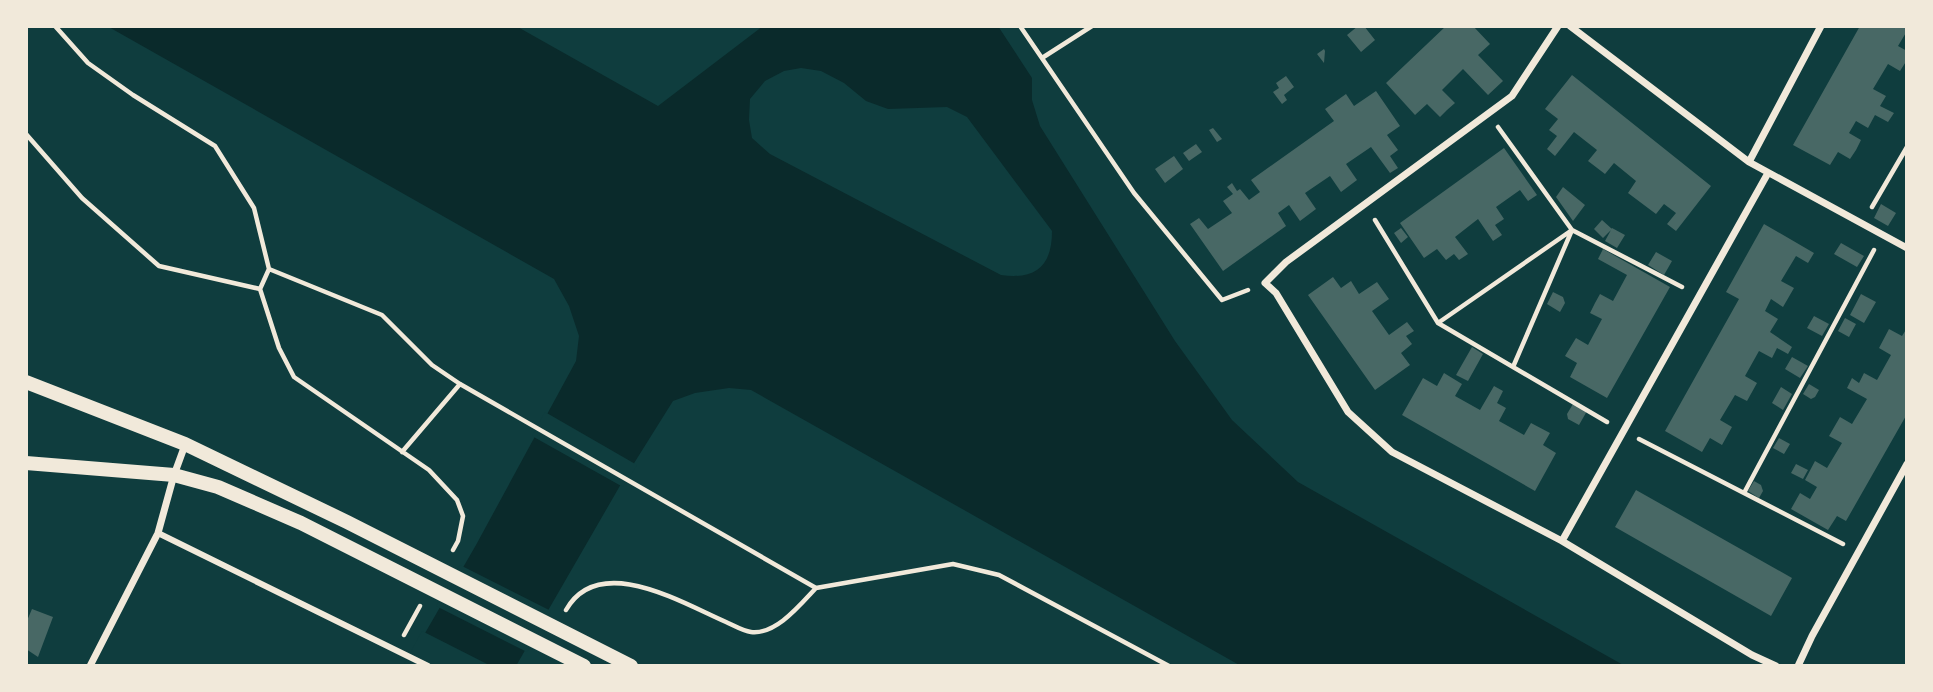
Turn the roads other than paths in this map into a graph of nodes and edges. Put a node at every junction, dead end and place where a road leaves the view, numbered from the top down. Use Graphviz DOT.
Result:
graph roads {
  1 [pos="1558,26"];
  2 [pos="1570,26"];
  3 [pos="1821,26"];
  4 [pos="1749,162"];
  5 [pos="1768,173"];
  6 [pos="1907,248"];
  7 [pos="26,382"];
  8 [pos="185,444"];
  9 [pos="26,463"];
  10 [pos="1907,464"];
  11 [pos="174,475"];
  12 [pos="158,533"];
  13 [pos="1562,541"];
  14 [pos="581,664"];
  15 [pos="90,666"];
  16 [pos="428,666"];
  17 [pos="631,666"];
  18 [pos="1776,666"];
  19 [pos="1798,666"];
  1 -- 13 [label="street"];
  2 -- 4 [label="street"];
  3 -- 4 [label="street"];
  4 -- 5 [label="street"];
  5 -- 6 [label="street"];
  5 -- 13 [label="street"];
  7 -- 8 [label="main road"];
  8 -- 11 [label="street"];
  8 -- 17 [label="main road"];
  9 -- 11 [label="main road"];
  10 -- 19 [label="street"];
  11 -- 12 [label="street"];
  11 -- 14 [label="main road"];
  12 -- 15 [label="street"];
  12 -- 16 [label="street"];
  13 -- 18 [label="street"];
}
